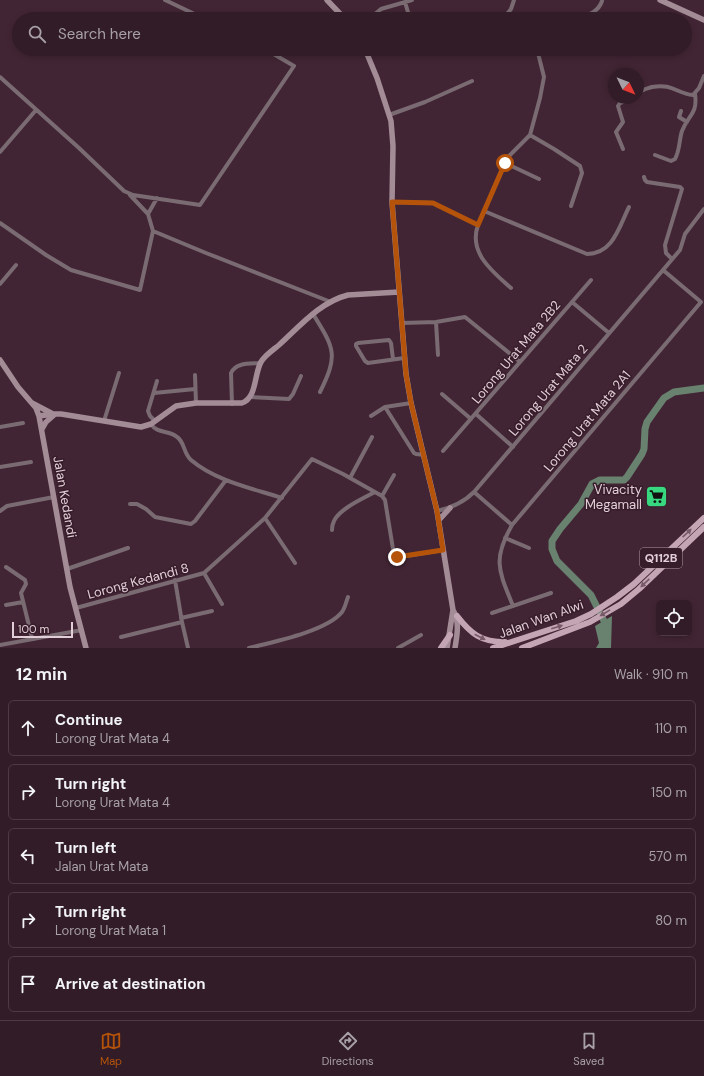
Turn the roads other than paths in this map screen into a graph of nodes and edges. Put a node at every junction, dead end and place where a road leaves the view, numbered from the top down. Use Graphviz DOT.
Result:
graph roads {
  1 [pos="165,0"];
  2 [pos="327,0"];
  3 [pos="412,0"];
  4 [pos="514,0"];
  5 [pos="602,0"];
  6 [pos="660,0"];
  7 [pos="405,2"];
  8 [pos="190,12"];
  9 [pos="338,12"];
  10 [pos="377,12"];
  11 [pos="408,12"];
  12 [pos="509,12"];
  13 [pos="592,12"];
  14 [pos="686,12"];
  15 [pos="692,15"];
  16 [pos="704,20"];
  17 [pos="277,56"];
  18 [pos="368,56"];
  19 [pos="539,56"];
  20 [pos="704,76"];
  21 [pos="0,77"];
  22 [pos="472,80"];
  23 [pos="644,91"];
  24 [pos="695,94"];
  25 [pos="619,104"];
  26 [pos="36,110"];
  27 [pos="681,111"];
  28 [pos="389,115"];
  29 [pos="687,122"];
  30 [pos="530,135"];
  31 [pos="623,149"];
  32 [pos="0,152"];
  33 [pos="656,156"];
  34 [pos="505,163"];
  35 [pos="644,177"];
  36 [pos="539,179"];
  37 [pos="129,193"];
  38 [pos="157,198"];
  39 [pos="392,202"];
  40 [pos="571,206"];
  41 [pos="629,207"];
  42 [pos="704,209"];
  43 [pos="484,211"];
  44 [pos="148,214"];
  45 [pos="0,223"];
  46 [pos="478,225"];
  47 [pos="153,231"];
  48 [pos="672,259"];
  49 [pos="16,265"];
  50 [pos="663,270"];
  51 [pos="591,280"];
  52 [pos="0,284"];
  53 [pos="511,288"];
  54 [pos="399,292"];
  55 [pos="331,302"];
  56 [pos="572,302"];
  57 [pos="312,314"];
  58 [pos="436,322"];
  59 [pos="402,323"];
  60 [pos="609,333"];
  61 [pos="438,355"];
  62 [pos="404,358"];
  63 [pos="0,360"];
  64 [pos="393,360"];
  65 [pos="519,361"];
  66 [pos="261,363"];
  67 [pos="119,373"];
  68 [pos="195,375"];
  69 [pos="301,376"];
  70 [pos="157,381"];
  71 [pos="195,389"];
  72 [pos="320,392"];
  73 [pos="154,393"];
  74 [pos="442,394"];
  75 [pos="250,397"];
  76 [pos="32,403"];
  77 [pos="196,403"];
  78 [pos="411,403"];
  79 [pos="232,404"];
  80 [pos="385,407"];
  81 [pos="56,414"];
  82 [pos="476,414"];
  83 [pos="39,416"];
  84 [pos="371,416"];
  85 [pos="471,419"];
  86 [pos="104,421"];
  87 [pos="23,423"];
  88 [pos="153,423"];
  89 [pos="0,427"];
  90 [pos="42,429"];
  91 [pos="372,437"];
  92 [pos="513,447"];
  93 [pos="443,452"];
  94 [pos="424,455"];
  95 [pos="31,462"];
  96 [pos="0,467"];
  97 [pos="394,475"];
  98 [pos="350,478"];
  99 [pos="226,480"];
  100 [pos="375,492"];
  101 [pos="474,492"];
  102 [pos="382,496"];
  103 [pos="54,497"];
  104 [pos="282,498"];
  105 [pos="130,504"];
  106 [pos="450,508"];
  107 [pos="0,511"];
  108 [pos="437,511"];
  109 [pos="265,518"];
  110 [pos="704,518"];
  111 [pos="439,520"];
  112 [pos="512,525"];
  113 [pos="704,527"];
  114 [pos="332,530"];
  115 [pos="504,538"];
  116 [pos="128,548"];
  117 [pos="529,548"];
  118 [pos="443,550"];
  119 [pos="295,563"];
  120 [pos="6,567"];
  121 [pos="67,569"];
  122 [pos="204,573"];
  123 [pos="175,580"];
  124 [pos="551,592"];
  125 [pos="348,597"];
  126 [pos="23,602"];
  127 [pos="222,604"];
  128 [pos="6,605"];
  129 [pos="513,606"];
  130 [pos="76,608"];
  131 [pos="212,611"];
  132 [pos="455,613"];
  133 [pos="492,613"];
  134 [pos="182,620"];
  135 [pos="82,630"];
  136 [pos="421,635"];
  137 [pos="450,635"];
  138 [pos="121,637"];
  139 [pos="32,638"];
  140 [pos="511,642"];
  141 [pos="0,645"];
  142 [pos="86,648"];
  143 [pos="188,648"];
  144 [pos="249,648"];
  145 [pos="398,648"];
  146 [pos="441,648"];
  147 [pos="447,648"];
  148 [pos="455,648"];
  149 [pos="493,648"];
  150 [pos="522,648"];
  1 -- 8 [label="street"];
  2 -- 9 [label="street"];
  3 -- 7 [label="street"];
  4 -- 12 [label="street"];
  5 -- 13 [label="street"];
  6 -- 14 [label="street"];
  7 -- 10 [label="street"];
  7 -- 11 [label="street"];
  15 -- 16 [label="street"];
  17 -- 38 [label="street"];
  18 -- 28 [label="street"];
  19 -- 30 [label="street"];
  20 -- 24 [label="street"];
  21 -- 26 [label="street"];
  22 -- 28 [label="street"];
  23 -- 24 [label="street"];
  24 -- 29 [label="street"];
  25 -- 31 [label="street"];
  26 -- 32 [label="street"];
  26 -- 37 [label="street"];
  27 -- 29 [label="street"];
  28 -- 39 [label="street"];
  29 -- 33 [label="street"];
  30 -- 34 [label="street"];
  30 -- 40 [label="street"];
  34 -- 36 [label="street"];
  34 -- 43 [label="street"];
  35 -- 48 [label="street"];
  37 -- 38 [label="street"];
  37 -- 44 [label="street"];
  38 -- 44 [label="street"];
  39 -- 46 [label="street"];
  39 -- 54 [label="street"];
  41 -- 43 [label="street"];
  42 -- 48 [label="street, Lorong Urat Mata 2"];
  43 -- 46 [label="street"];
  44 -- 47 [label="street"];
  45 -- 47 [label="street"];
  46 -- 53 [label="street"];
  47 -- 55 [label="street"];
  48 -- 50 [label="street, Lorong Urat Mata 2"];
  49 -- 52 [label="street"];
  50 -- 60 [label="street, Lorong Urat Mata 2"];
  50 -- 112 [label="street, Lorong Urat Mata 2A1"];
  51 -- 56 [label="street"];
  54 -- 55 [label="street"];
  54 -- 59 [label="street"];
  55 -- 57 [label="street"];
  56 -- 60 [label="street, Lorong Urat Mata 2B2"];
  56 -- 65 [label="street, Lorong Urat Mata 2B2"];
  57 -- 66 [label="street"];
  57 -- 72 [label="street"];
  58 -- 59 [label="street"];
  58 -- 61 [label="street"];
  58 -- 65 [label="street"];
  59 -- 62 [label="street"];
  60 -- 92 [label="street, Lorong Urat Mata 2"];
  62 -- 64 [label="street"];
  62 -- 78 [label="street"];
  63 -- 76 [label="street, Jalan Kedandi"];
  64 -- 64 [label="street"];
  65 -- 82 [label="street, Lorong Urat Mata 2B2"];
  66 -- 75 [label="street"];
  66 -- 79 [label="street"];
  67 -- 86 [label="street"];
  68 -- 71 [label="street"];
  69 -- 75 [label="street"];
  70 -- 73 [label="street"];
  71 -- 73 [label="street"];
  71 -- 77 [label="street"];
  73 -- 88 [label="street"];
  74 -- 85 [label="street"];
  75 -- 79 [label="street"];
  76 -- 81 [label="street"];
  76 -- 83 [label="street, Jalan Kedandi"];
  77 -- 79 [label="street"];
  77 -- 88 [label="street"];
  78 -- 80 [label="street"];
  78 -- 94 [label="street"];
  80 -- 84 [label="street"];
  80 -- 94 [label="street"];
  81 -- 83 [label="street"];
  81 -- 86 [label="street"];
  81 -- 90 [label="street"];
  82 -- 85 [label="street, Lorong Urat Mata 2B2"];
  82 -- 92 [label="street"];
  83 -- 90 [label="street, Jalan Kedandi"];
  85 -- 93 [label="street, Lorong Urat Mata 2B2"];
  86 -- 88 [label="street"];
  87 -- 89 [label="street"];
  88 -- 99 [label="street"];
  90 -- 103 [label="street, Jalan Kedandi"];
  91 -- 98 [label="street"];
  92 -- 101 [label="street, Lorong Urat Mata 2"];
  94 -- 108 [label="street"];
  95 -- 96 [label="street"];
  97 -- 102 [label="street"];
  98 -- 100 [label="street"];
  98 -- 104 [label="street"];
  99 -- 104 [label="street"];
  99 -- 105 [label="street"];
  100 -- 102 [label="street"];
  100 -- 114 [label="street"];
  101 -- 106 [label="street, Lorong Urat Mata 2"];
  101 -- 112 [label="street"];
  102 -- 118 [label="street"];
  103 -- 107 [label="street"];
  103 -- 121 [label="street, Jalan Kedandi"];
  104 -- 109 [label="street"];
  106 -- 108 [label="street, Lorong Urat Mata 2"];
  106 -- 111 [label="street"];
  108 -- 111 [label="street"];
  109 -- 119 [label="street"];
  109 -- 122 [label="street"];
  140 -- 110 [label="main road, Jalan Wan Alwi / Q112B, one-way"];
  111 -- 118 [label="street"];
  112 -- 115 [label="street, Lorong Urat Mata 2A1"];
  113 -- 150 [label="main road, Jalan Wan Alwi, one-way"];
  115 -- 117 [label="street"];
  115 -- 129 [label="street, Lorong Urat Mata 2A1"];
  116 -- 121 [label="street"];
  118 -- 132 [label="street"];
  120 -- 126 [label="street"];
  121 -- 130 [label="street, Jalan Kedandi"];
  122 -- 123 [label="street, Lorong Kedandi 8"];
  122 -- 127 [label="street"];
  123 -- 130 [label="street, Lorong Kedandi 8"];
  123 -- 134 [label="street"];
  124 -- 129 [label="street"];
  125 -- 144 [label="street"];
  126 -- 128 [label="street"];
  126 -- 139 [label="street"];
  129 -- 133 [label="street"];
  130 -- 135 [label="street, Jalan Kedandi"];
  131 -- 134 [label="street"];
  132 -- 137 [label="street"];
  132 -- 140 [label="main road, one-way"];
  132 -- 148 [label="street"];
  134 -- 138 [label="street"];
  134 -- 143 [label="street"];
  135 -- 139 [label="street"];
  135 -- 142 [label="street, Jalan Kedandi"];
  136 -- 145 [label="street"];
  137 -- 146 [label="main road"];
  137 -- 147 [label="street"];
  139 -- 141 [label="street"];
  140 -- 149 [label="main road, Jalan Wan Alwi / Q112B"];
}
